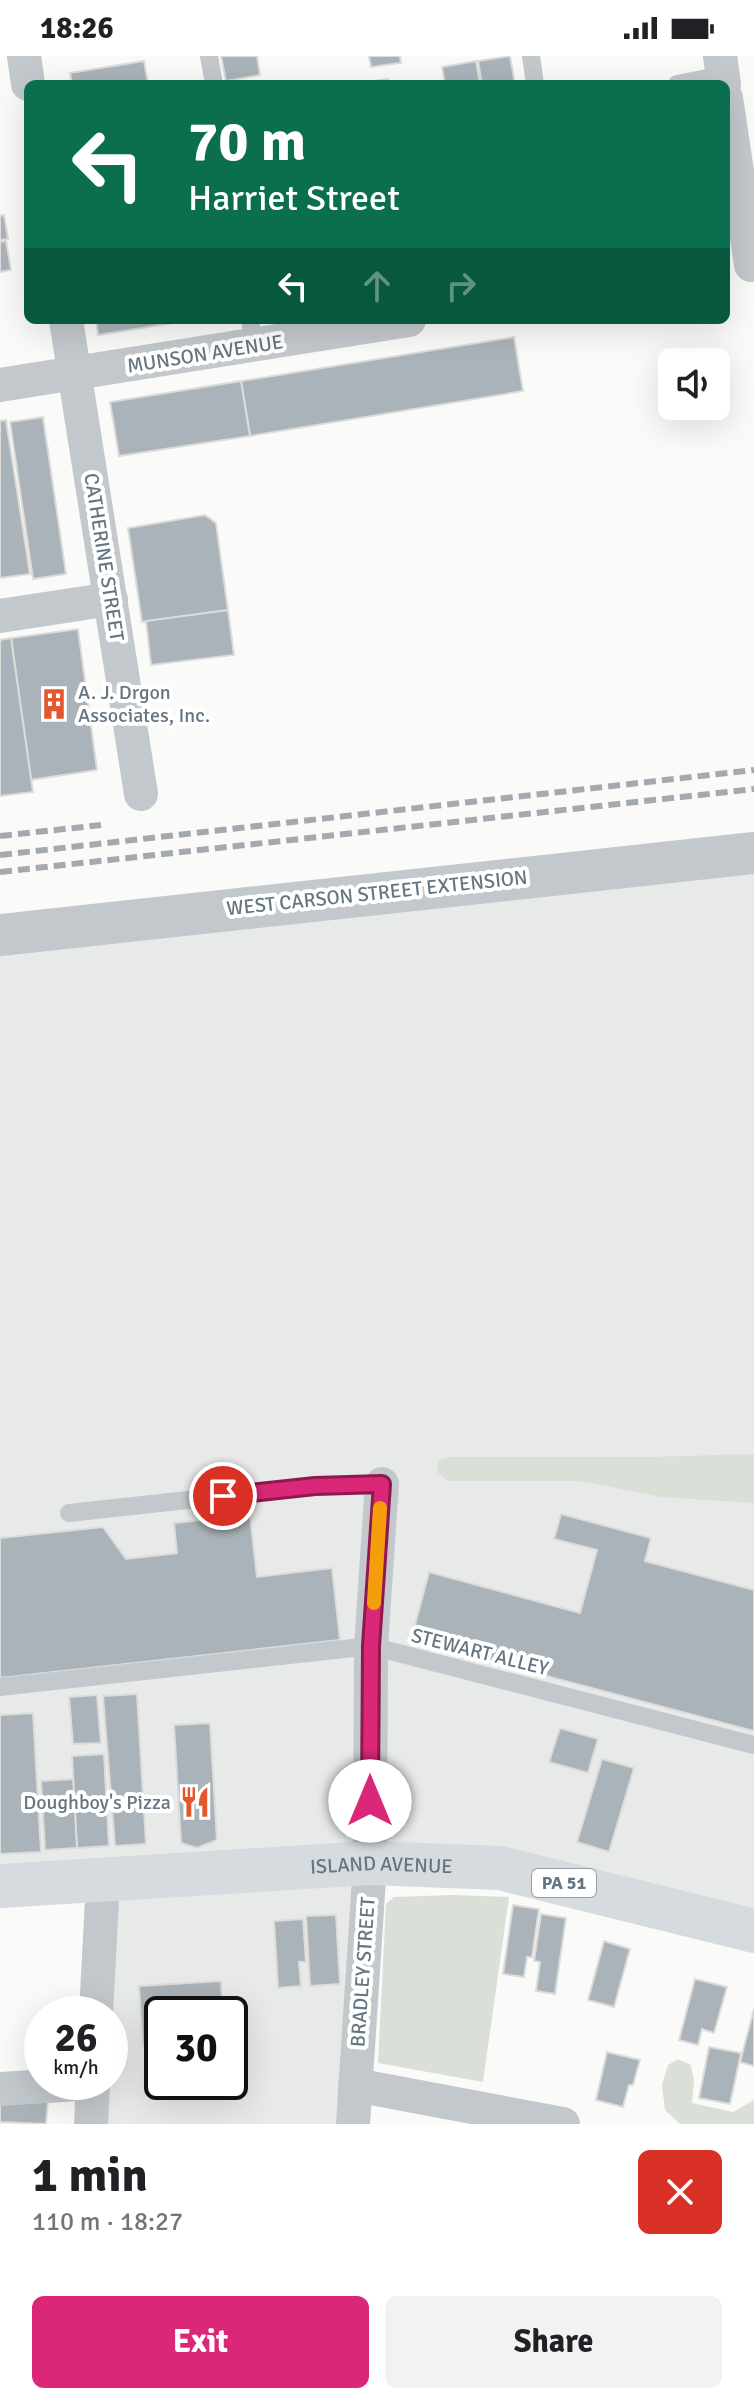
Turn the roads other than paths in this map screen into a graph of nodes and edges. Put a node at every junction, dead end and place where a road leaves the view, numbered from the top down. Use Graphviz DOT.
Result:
graph roads {
  1 [pos="24,56"];
  2 [pos="209,56"];
  3 [pos="531,56"];
  4 [pos="27,80"];
  5 [pos="213,80"];
  6 [pos="534,80"];
  7 [pos="730,141"];
  8 [pos="744,266"];
  9 [pos="67,324"];
  10 [pos="361,324"];
  11 [pos="252,333"];
  12 [pos="74,374"];
  13 [pos="0,385"];
  14 [pos="111,599"];
  15 [pos="0,616"];
  16 [pos="141,794"];
  17 [pos="754,853"];
  18 [pos="0,935"];
  19 [pos="382,1484"];
  20 [pos="69,1513"];
  21 [pos="371,1646"];
  22 [pos="0,1687"];
  23 [pos="754,1745"];
  24 [pos="370,1863"];
  25 [pos="103,1880"];
  26 [pos="0,1886"];
  27 [pos="754,1931"];
  28 [pos="97,1996"];
  29 [pos="355,2085"];
  30 [pos="24,2087"];
  31 [pos="0,2089"];
  32 [pos="92,2100"];
  33 [pos="91,2124"];
  34 [pos="353,2124"];
  35 [pos="563,2124"];
  1 -- 4 [label="street"];
  2 -- 5 [label="lane"];
  3 -- 6 [label="lane"];
  7 -- 8 [label="street"];
  9 -- 12 [label="street, CATHERINE STREET"];
  10 -- 11 [label="street, MUNSON AVENUE"];
  11 -- 12 [label="street, MUNSON AVENUE"];
  12 -- 13 [label="street, MUNSON AVENUE"];
  12 -- 14 [label="street, CATHERINE STREET"];
  14 -- 15 [label="street"];
  14 -- 16 [label="street, CATHERINE STREET"];
  17 -- 18 [label="street, WEST CARSON STREET EXTENSION"];
  19 -- 20 [label="lane"];
  19 -- 21 [label="street, BRADLEY STREET"];
  21 -- 22 [label="lane, STEWART ALLEY"];
  21 -- 23 [label="lane, STEWART ALLEY"];
  21 -- 24 [label="street, BRADLEY STREET"];
  24 -- 25 [label="main road, ISLAND AVENUE / PA 51"];
  24 -- 27 [label="main road, ISLAND AVENUE / PA 51"];
  24 -- 29 [label="street, BRADLEY STREET"];
  25 -- 26 [label="main road, ISLAND AVENUE / PA 51"];
  25 -- 28 [label="street"];
  29 -- 34 [label="street, BRADLEY STREET"];
  29 -- 35 [label="street"];
  30 -- 31 [label="street"];
  32 -- 33 [label="street"];
}
